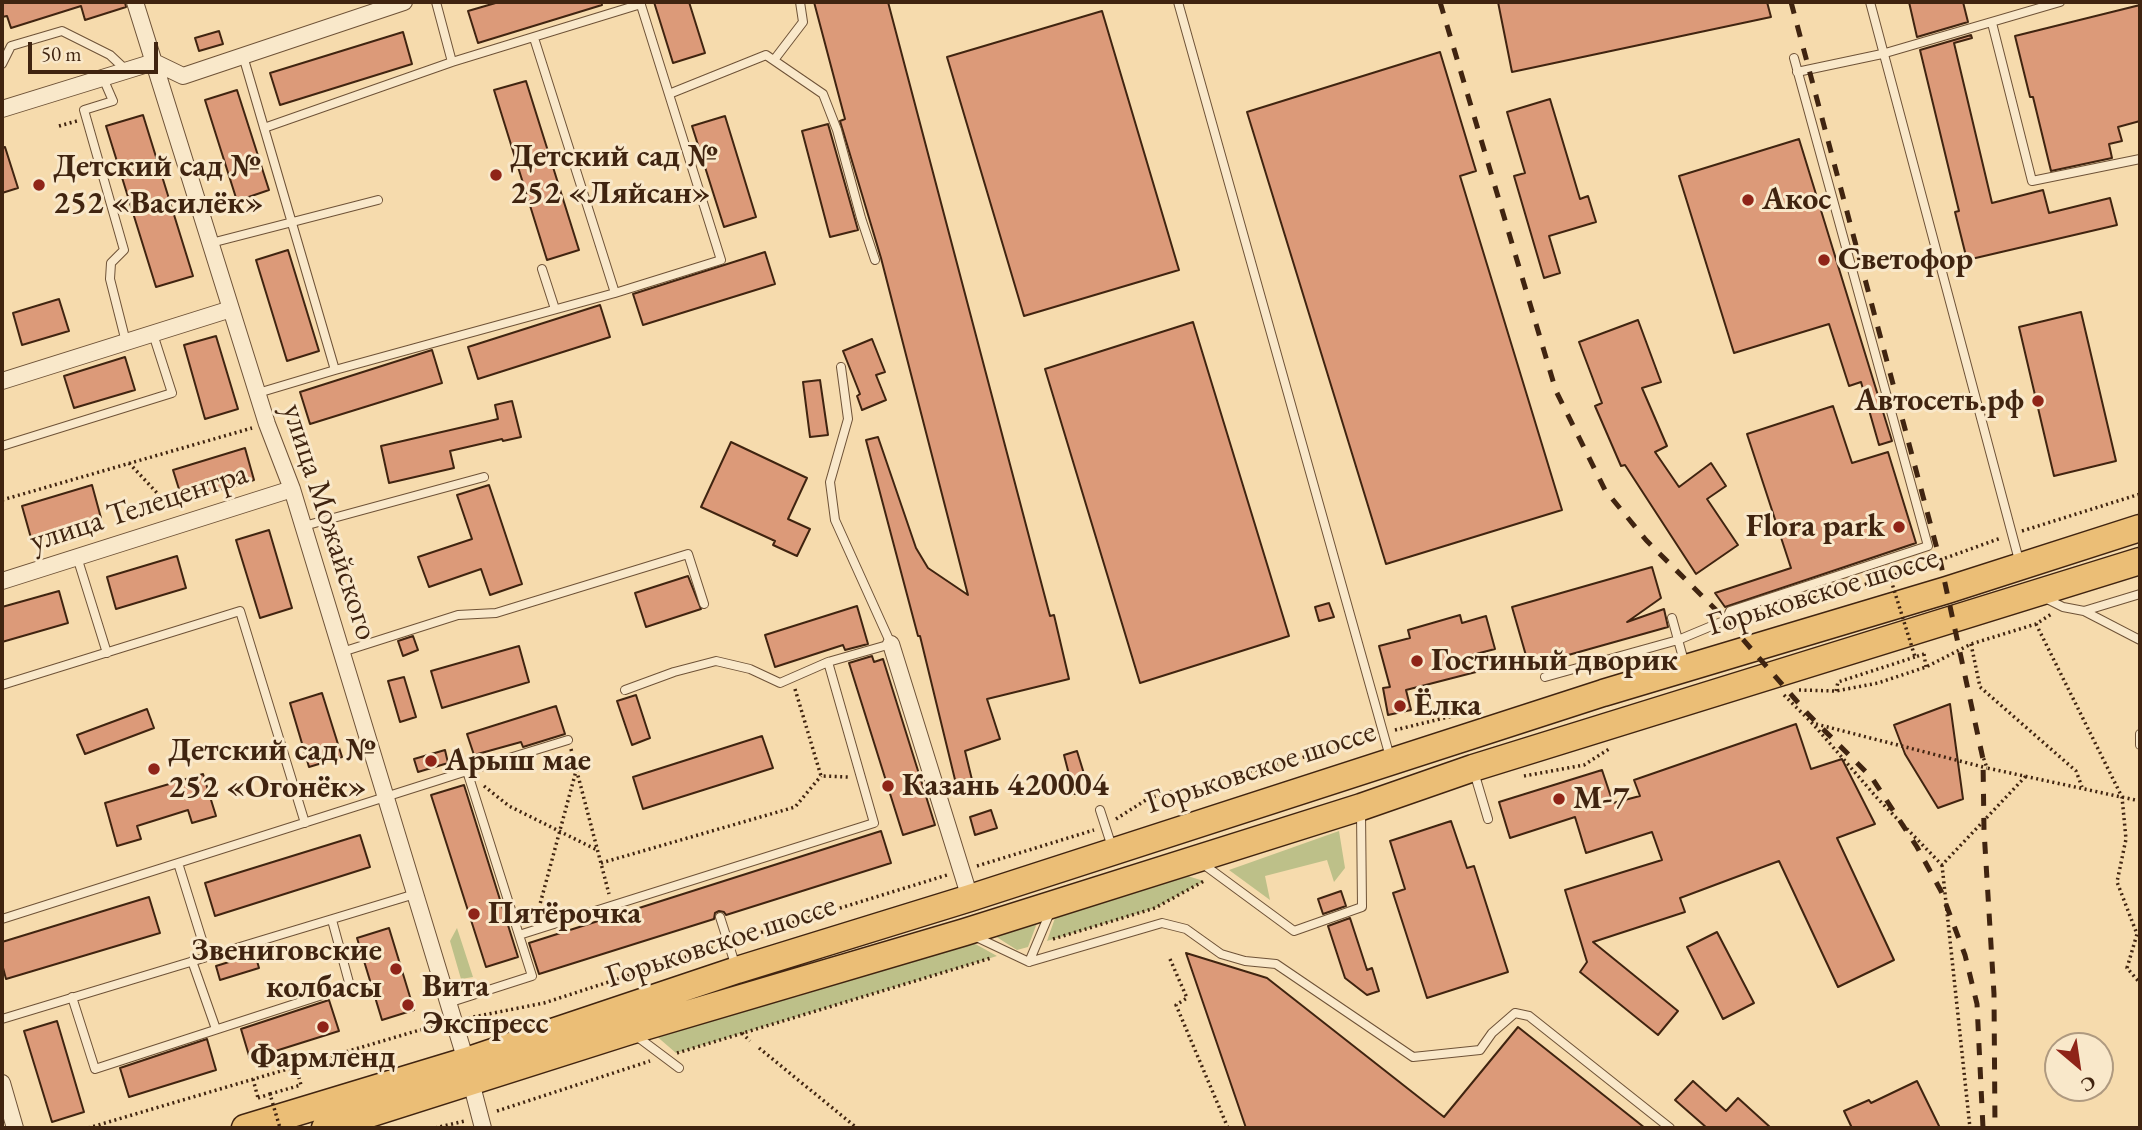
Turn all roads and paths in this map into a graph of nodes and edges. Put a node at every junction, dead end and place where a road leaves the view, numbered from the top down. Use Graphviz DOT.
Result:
graph roads {
  1 [pos="135,2"];
  2 [pos="404,2"];
  3 [pos="436,2"];
  4 [pos="800,2"];
  5 [pos="1178,2"];
  6 [pos="1870,2"];
  7 [pos="2060,2"];
  8 [pos="640,3"];
  9 [pos="1992,23"];
  10 [pos="534,38"];
  11 [pos="1882,54"];
  12 [pos="243,56"];
  13 [pos="1794,58"];
  14 [pos="774,60"];
  15 [pos="154,62"];
  16 [pos="453,62"];
  17 [pos="2,64"];
  18 [pos="127,70"];
  19 [pos="1797,72"];
  20 [pos="103,78"];
  21 [pos="669,94"];
  22 [pos="2,108"];
  23 [pos="86,118"];
  24 [pos="59,126"];
  25 [pos="264,128"];
  26 [pos="2140,159"];
  27 [pos="378,200"];
  28 [pos="291,221"];
  29 [pos="211,243"];
  30 [pos="875,260"];
  31 [pos="542,270"];
  32 [pos="615,293"];
  33 [pos="231,309"];
  34 [pos="555,309"];
  35 [pos="153,334"];
  36 [pos="126,342"];
  37 [pos="841,367"];
  38 [pos="335,370"];
  39 [pos="2,381"];
  40 [pos="258,393"];
  41 [pos="267,424"];
  42 [pos="2,446"];
  43 [pos="129,463"];
  44 [pos="484,477"];
  45 [pos="292,489"];
  46 [pos="2140,494"];
  47 [pos="2,500"];
  48 [pos="185,523"];
  49 [pos="303,526"];
  50 [pos="2140,528"];
  51 [pos="2012,534"];
  52 [pos="77,557"];
  53 [pos="2140,561"];
  54 [pos="1899,564"];
  55 [pos="2020,566"];
  56 [pos="1902,572"];
  57 [pos="1890,577"];
  58 [pos="2,581"];
  59 [pos="1838,586"];
  60 [pos="2037,593"];
  61 [pos="2140,594"];
  62 [pos="704,604"];
  63 [pos="1791,605"];
  64 [pos="2084,611"];
  65 [pos="1672,618"];
  66 [pos="1734,630"];
  67 [pos="1678,640"];
  68 [pos="2140,640"];
  69 [pos="891,644"];
  70 [pos="1971,644"];
  71 [pos="342,652"];
  72 [pos="107,653"];
  73 [pos="1915,657"];
  74 [pos="828,662"];
  75 [pos="1926,667"];
  76 [pos="1686,668"];
  77 [pos="1545,677"];
  78 [pos="792,678"];
  79 [pos="2,685"];
  80 [pos="625,690"];
  81 [pos="1799,690"];
  82 [pos="1784,691"];
  83 [pos="1836,691"];
  84 [pos="1477,710"];
  85 [pos="1813,724"];
  86 [pos="1382,733"];
  87 [pos="2140,734"];
  88 [pos="568,740"];
  89 [pos="2140,745"];
  90 [pos="1980,748"];
  91 [pos="1391,760"];
  92 [pos="1473,768"];
  93 [pos="1987,768"];
  94 [pos="576,769"];
  95 [pos="467,771"];
  96 [pos="821,776"];
  97 [pos="2026,776"];
  98 [pos="861,778"];
  99 [pos="2082,787"];
  100 [pos="386,797"];
  101 [pos="2122,797"];
  102 [pos="2140,801"];
  103 [pos="1361,807"];
  104 [pos="1100,810"];
  105 [pos="1488,820"];
  106 [pos="305,823"];
  107 [pos="1105,826"];
  108 [pos="559,831"];
  109 [pos="597,850"];
  110 [pos="1113,852"];
  111 [pos="178,863"];
  112 [pos="601,863"];
  113 [pos="1942,865"];
  114 [pos="962,870"];
  115 [pos="1199,870"];
  116 [pos="415,894"];
  117 [pos="970,898"];
  118 [pos="1053,905"];
  119 [pos="612,906"];
  120 [pos="720,917"];
  121 [pos="2,919"];
  122 [pos="332,920"];
  123 [pos="533,931"];
  124 [pos="965,932"];
  125 [pos="519,935"];
  126 [pos="1047,941"];
  127 [pos="728,943"];
  128 [pos="207,956"];
  129 [pos="997,956"];
  130 [pos="1170,959"];
  131 [pos="192,961"];
  132 [pos="1029,962"];
  133 [pos="737,970"];
  134 [pos="2140,983"];
  135 [pos="72,997"];
  136 [pos="448,1003"];
  137 [pos="2,1019"];
  138 [pos="454,1021"];
  139 [pos="216,1029"];
  140 [pos="630,1031"];
  141 [pos="742,1033"];
  142 [pos="750,1041"];
  143 [pos="759,1048"];
  144 [pos="676,1053"];
  145 [pos="658,1059"];
  146 [pos="295,1066"];
  147 [pos="679,1068"];
  148 [pos="468,1071"];
  149 [pos="253,1079"];
  150 [pos="2,1086"];
  151 [pos="270,1094"];
  152 [pos="497,1111"];
  153 [pos="467,1120"];
  154 [pos="15,1128"];
  155 [pos="88,1128"];
  156 [pos="245,1128"];
  157 [pos="280,1128"];
  158 [pos="325,1128"];
  159 [pos="435,1128"];
  160 [pos="483,1128"];
  161 [pos="857,1128"];
  162 [pos="1228,1128"];
  163 [pos="1670,1128"];
  164 [pos="1970,1128"];
  1 -- 15 [label="street, улица Можайского"];
  2 -- 12 [label="street"];
  3 -- 16 [label="lane"];
  4 -- 14 [label="lane"];
  5 -- 86 [label="lane"];
  6 -- 11 [label="lane"];
  7 -- 9 [label="lane"];
  8 -- 10 [label="lane"];
  8 -- 21 [label="lane"];
  9 -- 11 [label="lane"];
  9 -- 26 [label="lane"];
  10 -- 16 [label="lane"];
  10 -- 32 [label="lane"];
  11 -- 19 [label="lane"];
  11 -- 51 [label="lane"];
  12 -- 15 [label="street"];
  12 -- 25 [label="lane"];
  13 -- 19 [label="lane"];
  14 -- 21 [label="lane"];
  14 -- 30 [label="lane"];
  15 -- 18 [label="street"];
  15 -- 29 [label="street, улица Можайского"];
  16 -- 25 [label="lane"];
  17 -- 18 [label="lane"];
  18 -- 20 [label="street"];
  19 -- 67 [label="lane"];
  20 -- 22 [label="street"];
  20 -- 23 [label="lane"];
  21 -- 32 [label="lane"];
  23 -- 24 [label="path"];
  23 -- 36 [label="lane"];
  25 -- 28 [label="lane"];
  27 -- 28 [label="lane"];
  28 -- 29 [label="lane"];
  28 -- 38 [label="lane"];
  29 -- 33 [label="street, улица Можайского"];
  31 -- 34 [label="lane"];
  32 -- 34 [label="lane"];
  33 -- 35 [label="street"];
  33 -- 40 [label="street, улица Можайского"];
  34 -- 38 [label="lane"];
  35 -- 36 [label="street"];
  35 -- 42 [label="lane"];
  36 -- 39 [label="street"];
  37 -- 69 [label="lane"];
  38 -- 40 [label="lane"];
  40 -- 41 [label="street, улица Можайского"];
  41 -- 43 [label="path"];
  41 -- 45 [label="street, улица Можайского"];
  43 -- 47 [label="path"];
  43 -- 48 [label="path"];
  44 -- 49 [label="lane"];
  45 -- 48 [label="street, улица Телецентра"];
  45 -- 49 [label="street, улица Можайского"];
  46 -- 51 [label="path"];
  48 -- 52 [label="street, улица Телецентра"];
  49 -- 71 [label="street, улица Можайского"];
  50 -- 55 [label="main road, Горьковское шоссе"];
  51 -- 54 [label="path"];
  51 -- 55 [label="lane"];
  52 -- 58 [label="street, улица Телецентра"];
  52 -- 72 [label="lane"];
  53 -- 60 [label="main road, Горьковское шоссе"];
  55 -- 76 [label="main road, Горьковское шоссе"];
  56 -- 57 [label="path, bridge"];
  57 -- 59 [label="path"];
  57 -- 73 [label="path, bridge"];
  60 -- 64 [label="lane"];
  60 -- 92 [label="main road, Горьковское шоссе"];
  61 -- 64 [label="lane"];
  62 -- 71 [label="lane"];
  63 -- 66 [label="path"];
  64 -- 68 [label="lane"];
  65 -- 67 [label="lane"];
  67 -- 76 [label="lane"];
  67 -- 77 [label="lane"];
  69 -- 74 [label="lane"];
  69 -- 114 [label="street"];
  70 -- 75 [label="path"];
  70 -- 99 [label="path"];
  70 -- 101 [label="path"];
  71 -- 100 [label="street, улица Можайского"];
  72 -- 79 [label="lane"];
  72 -- 106 [label="lane"];
  73 -- 75 [label="path, bridge"];
  73 -- 83 [label="path"];
  74 -- 78 [label="lane"];
  74 -- 98 [label="lane"];
  75 -- 83 [label="path"];
  76 -- 91 [label="main road, Горьковское шоссе"];
  78 -- 80 [label="lane"];
  78 -- 96 [label="path"];
  81 -- 83 [label="path"];
  82 -- 85 [label="path"];
  84 -- 86 [label="path"];
  85 -- 93 [label="path"];
  85 -- 113 [label="path"];
  86 -- 91 [label="lane"];
  86 -- 107 [label="path"];
  87 -- 89 [label="lane"];
  88 -- 94 [label="path"];
  88 -- 95 [label="lane"];
  90 -- 93 [label="path"];
  91 -- 110 [label="main road, Горьковское шоссе"];
  92 -- 103 [label="main road, Горьковское шоссе"];
  92 -- 105 [label="lane"];
  93 -- 97 [label="path"];
  94 -- 108 [label="path"];
  94 -- 109 [label="path"];
  95 -- 100 [label="lane"];
  95 -- 108 [label="path"];
  95 -- 125 [label="lane"];
  96 -- 98 [label="path"];
  96 -- 112 [label="path"];
  97 -- 99 [label="path"];
  97 -- 113 [label="path"];
  98 -- 119 [label="lane"];
  99 -- 101 [label="path"];
  100 -- 106 [label="lane"];
  100 -- 116 [label="street, улица Можайского"];
  101 -- 102 [label="path"];
  101 -- 134 [label="path"];
  103 -- 115 [label="main road, Горьковское шоссе"];
  103 -- 115 [label="lane"];
  104 -- 107 [label="lane"];
  106 -- 111 [label="lane"];
  107 -- 110 [label="lane"];
  107 -- 114 [label="path"];
  108 -- 109 [label="path"];
  108 -- 123 [label="path"];
  109 -- 112 [label="path"];
  110 -- 117 [label="main road, Горьковское шоссе"];
  111 -- 121 [label="lane"];
  111 -- 128 [label="lane"];
  112 -- 119 [label="path"];
  113 -- 164 [label="path"];
  114 -- 117 [label="street"];
  114 -- 127 [label="path"];
  115 -- 118 [label="main road, Горьковское шоссе"];
  115 -- 126 [label="path"];
  116 -- 122 [label="lane"];
  116 -- 136 [label="street, улица Можайского"];
  117 -- 133 [label="main road, Горьковское шоссе"];
  118 -- 124 [label="main road, Горьковское шоссе"];
  118 -- 132 [label="lane"];
  119 -- 123 [label="lane"];
  120 -- 127 [label="lane"];
  122 -- 128 [label="lane"];
  122 -- 139 [label="lane"];
  123 -- 125 [label="lane"];
  124 -- 132 [label="lane"];
  124 -- 140 [label="main road, Горьковское шоссе"];
  125 -- 136 [label="lane"];
  127 -- 133 [label="lane"];
  127 -- 138 [label="path"];
  128 -- 131 [label="lane"];
  129 -- 141 [label="path"];
  130 -- 162 [label="path"];
  131 -- 135 [label="lane"];
  131 -- 139 [label="lane"];
  132 -- 163 [label="lane"];
  133 -- 148 [label="main road, Горьковское шоссе"];
  135 -- 137 [label="lane"];
  135 -- 139 [label="lane"];
  136 -- 138 [label="street, улица Можайского"];
  138 -- 146 [label="path"];
  138 -- 148 [label="street, улица Можайского"];
  140 -- 147 [label="lane"];
  140 -- 148 [label="main road, Горьковское шоссе"];
  141 -- 142 [label="path"];
  141 -- 144 [label="path"];
  143 -- 161 [label="path"];
  145 -- 152 [label="path"];
  146 -- 149 [label="path"];
  146 -- 151 [label="path"];
  148 -- 156 [label="main road, Горьковское шоссе"];
  148 -- 158 [label="main road, Горьковское шоссе"];
  148 -- 160 [label="street, улица Можайского"];
  149 -- 151 [label="path, bridge"];
  149 -- 155 [label="path"];
  150 -- 154 [label="street"];
  151 -- 157 [label="path, bridge"];
  153 -- 159 [label="path"];
}
